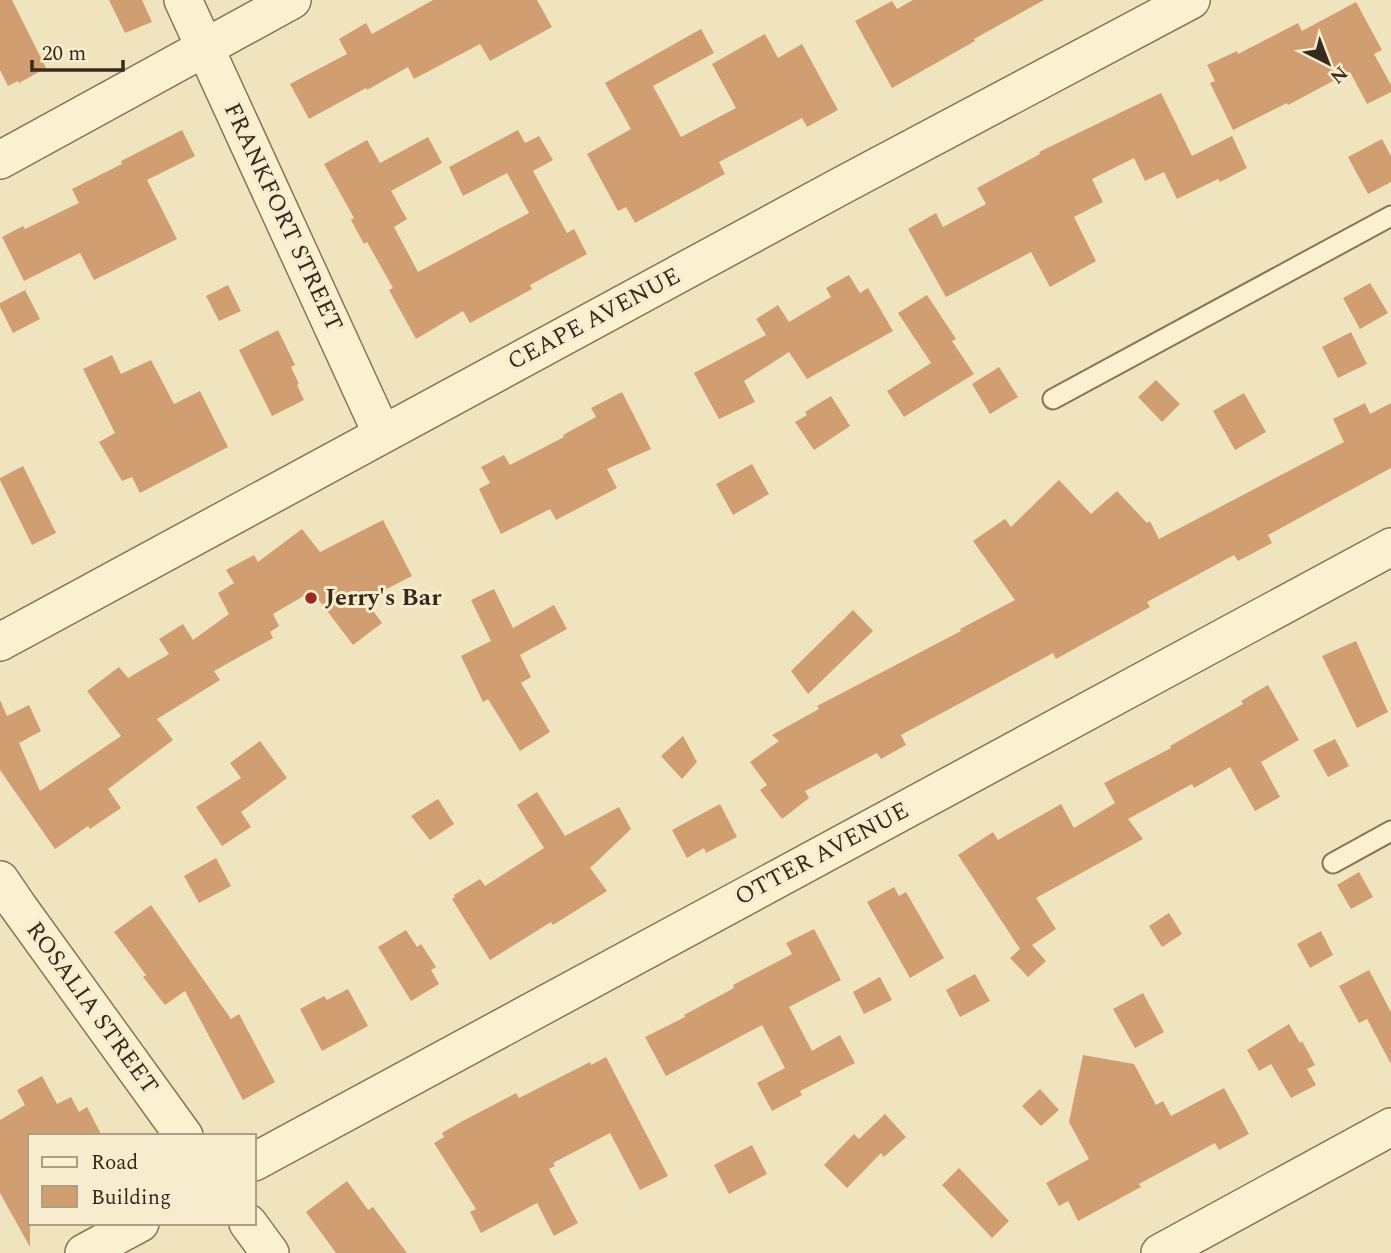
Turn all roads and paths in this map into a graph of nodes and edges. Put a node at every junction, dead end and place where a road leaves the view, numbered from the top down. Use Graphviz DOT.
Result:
graph roads {
  1 [pos="183,0"];
  2 [pos="292,0"];
  3 [pos="1191,0"];
  4 [pos="205,48"];
  5 [pos="0,160"];
  6 [pos="1391,216"];
  7 [pos="1053,399"];
  8 [pos="382,434"];
  9 [pos="1391,547"];
  10 [pos="0,642"];
  11 [pos="1391,831"];
  12 [pos="1333,863"];
  13 [pos="0,880"];
  14 [pos="1391,1127"];
  15 [pos="183,1134"];
  16 [pos="256,1161"];
  17 [pos="136,1225"];
  18 [pos="249,1225"];
  19 [pos="84,1253"];
  20 [pos="270,1253"];
  21 [pos="1160,1253"];
  1 -- 4 [label="street, FRANKFORT STREET"];
  2 -- 4 [label="street"];
  3 -- 8 [label="street, CEAPE AVENUE"];
  4 -- 5 [label="street"];
  4 -- 8 [label="street, FRANKFORT STREET"];
  6 -- 7 [label="lane"];
  8 -- 10 [label="street, CEAPE AVENUE"];
  9 -- 16 [label="street, OTTER AVENUE"];
  11 -- 12 [label="lane"];
  13 -- 15 [label="street, ROSALIA STREET"];
  14 -- 21 [label="street"];
  17 -- 19 [label="street"];
  18 -- 20 [label="street"];
}
